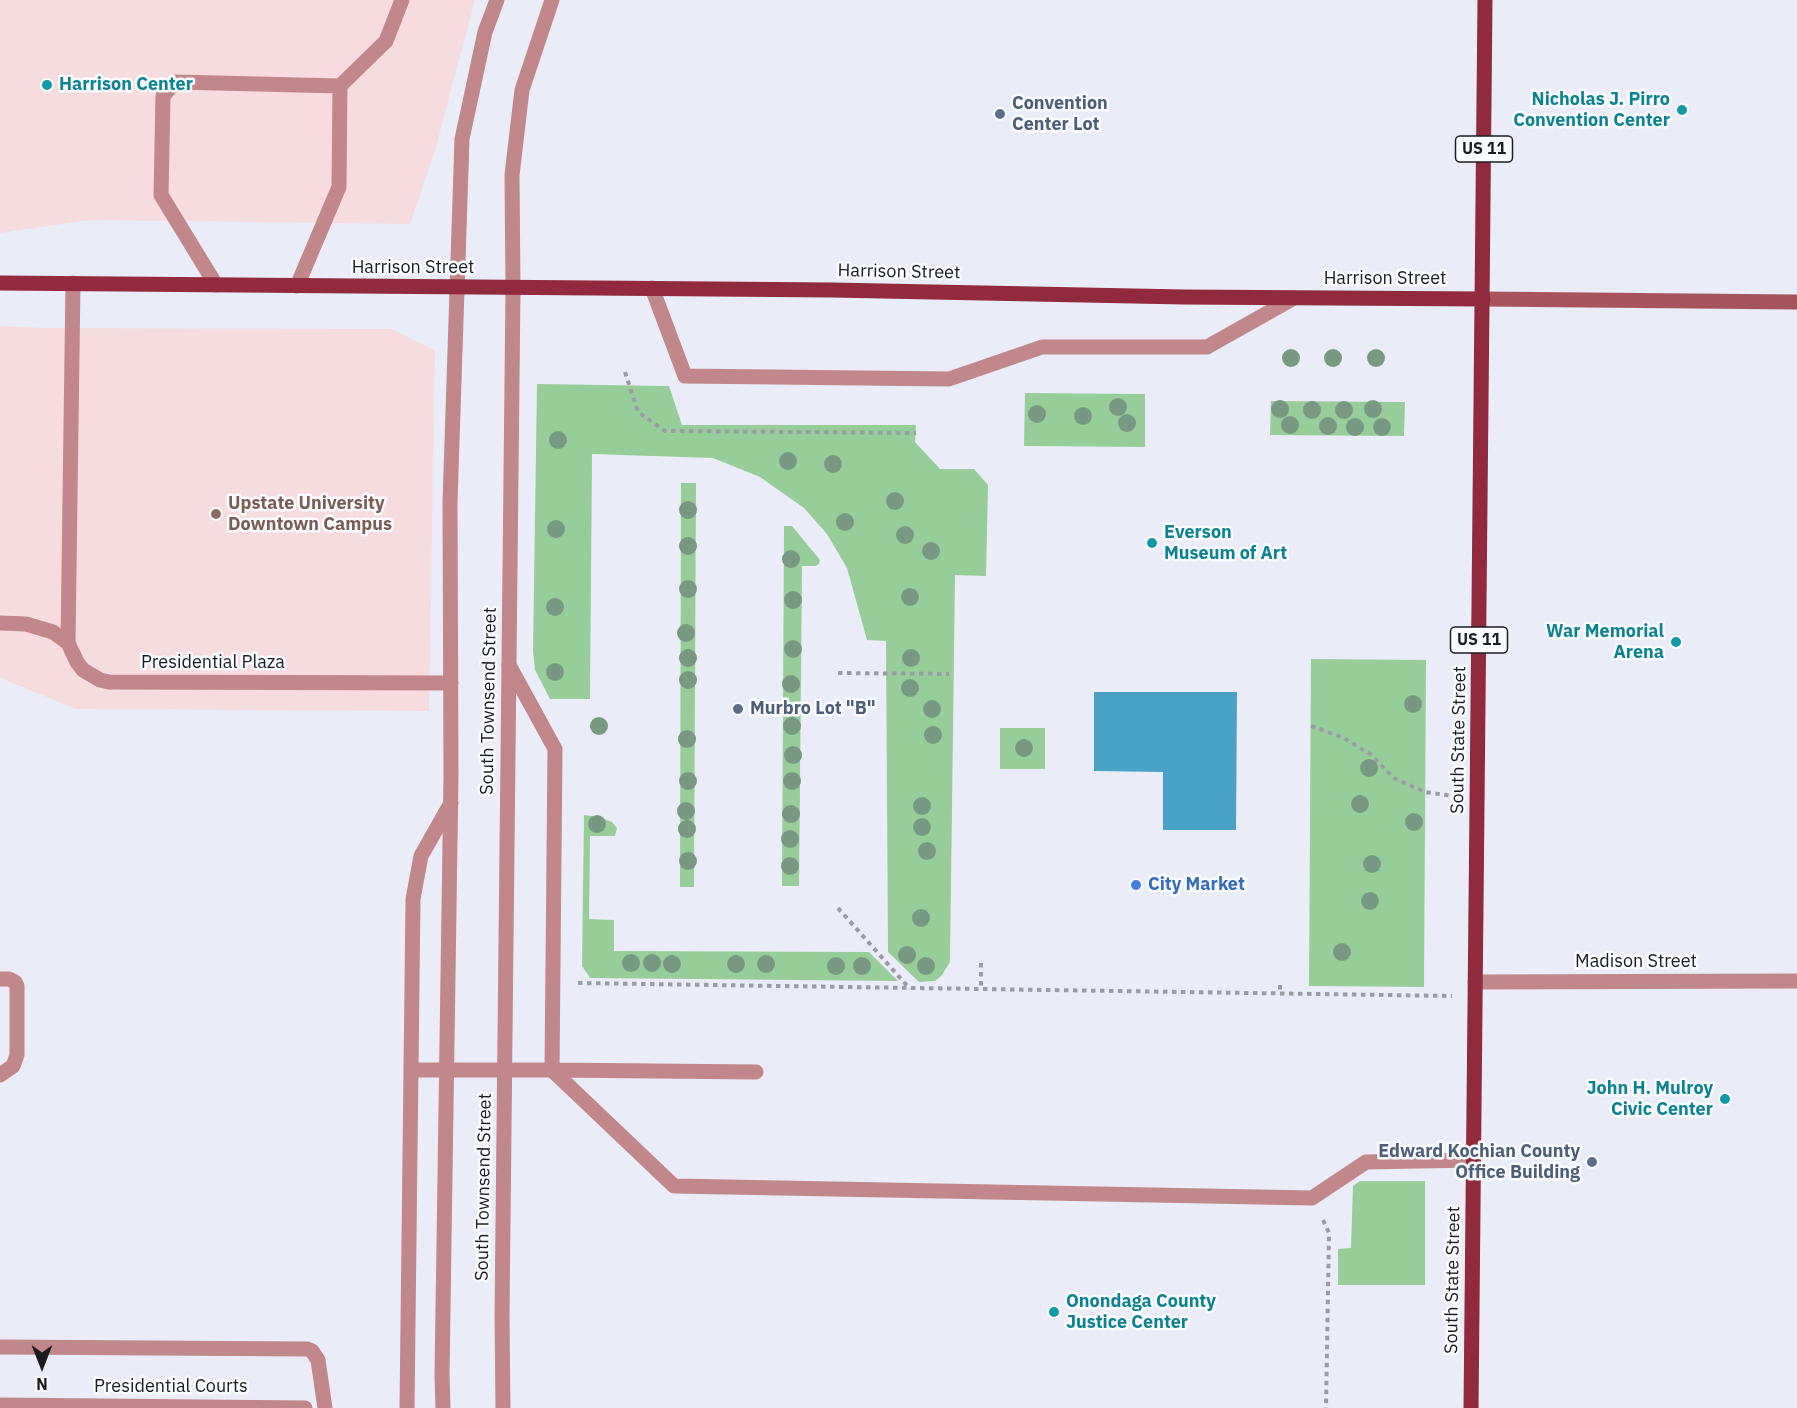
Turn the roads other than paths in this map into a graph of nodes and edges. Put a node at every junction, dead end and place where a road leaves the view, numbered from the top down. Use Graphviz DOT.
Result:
graph roads {
  1 [pos="402,0"];
  2 [pos="497,0"];
  3 [pos="552,0"];
  4 [pos="1485,0"];
  5 [pos="340,86"];
  6 [pos="0,283"];
  7 [pos="73,283"];
  8 [pos="216,285"];
  9 [pos="297,286"];
  10 [pos="457,288"];
  11 [pos="513,288"];
  12 [pos="652,288"];
  13 [pos="1294,298"];
  14 [pos="1483,299"];
  15 [pos="1797,302"];
  16 [pos="0,623"];
  17 [pos="68,643"];
  18 [pos="509,665"];
  19 [pos="451,683"];
  20 [pos="451,803"];
  21 [pos="0,979"];
  22 [pos="1797,981"];
  23 [pos="1475,989"];
  24 [pos="411,1070"];
  25 [pos="446,1070"];
  26 [pos="505,1070"];
  27 [pos="552,1070"];
  28 [pos="756,1072"];
  29 [pos="0,1075"];
  30 [pos="1474,1160"];
  31 [pos="0,1347"];
  32 [pos="0,1405"];
  33 [pos="234,1408"];
  34 [pos="305,1408"];
  35 [pos="325,1408"];
  36 [pos="407,1408"];
  37 [pos="443,1408"];
  38 [pos="503,1408"];
  39 [pos="1471,1408"];
  1 -- 5 [label="street"];
  2 -- 10 [label="street, South Townsend Street"];
  3 -- 11 [label="street, South Townsend Street"];
  4 -- 14 [label="main road, South State Street / US 11"];
  5 -- 8 [label="street"];
  5 -- 9 [label="street"];
  6 -- 7 [label="main road, Harrison Street"];
  7 -- 8 [label="main road, Harrison Street"];
  7 -- 17 [label="street"];
  8 -- 9 [label="main road, Harrison Street"];
  9 -- 10 [label="main road, Harrison Street"];
  10 -- 11 [label="main road, Harrison Street"];
  10 -- 19 [label="street, South Townsend Street"];
  11 -- 12 [label="main road, Harrison Street"];
  11 -- 18 [label="street, South Townsend Street"];
  12 -- 13 [label="main road, Harrison Street"];
  12 -- 13 [label="street"];
  13 -- 14 [label="main road, Harrison Street"];
  14 -- 15 [label="main road, Harrison Street"];
  14 -- 23 [label="main road, South State Street / US 11"];
  16 -- 17 [label="street"];
  17 -- 19 [label="street, Presidential Plaza"];
  18 -- 26 [label="street, South Townsend Street"];
  18 -- 27 [label="street"];
  19 -- 20 [label="street, South Townsend Street"];
  20 -- 24 [label="street"];
  20 -- 25 [label="street, South Townsend Street"];
  21 -- 29 [label="street"];
  22 -- 23 [label="street, Madison Street"];
  23 -- 30 [label="main road, South State Street / US 11"];
  24 -- 25 [label="street"];
  24 -- 36 [label="street"];
  25 -- 26 [label="street"];
  25 -- 37 [label="street, South Townsend Street"];
  26 -- 27 [label="street"];
  26 -- 38 [label="street, South Townsend Street"];
  27 -- 28 [label="street"];
  27 -- 30 [label="street"];
  30 -- 39 [label="main road, South State Street / US 11"];
  31 -- 35 [label="street"];
  32 -- 33 [label="street, Presidential Courts"];
  33 -- 34 [label="street, Presidential Courts"];
}
